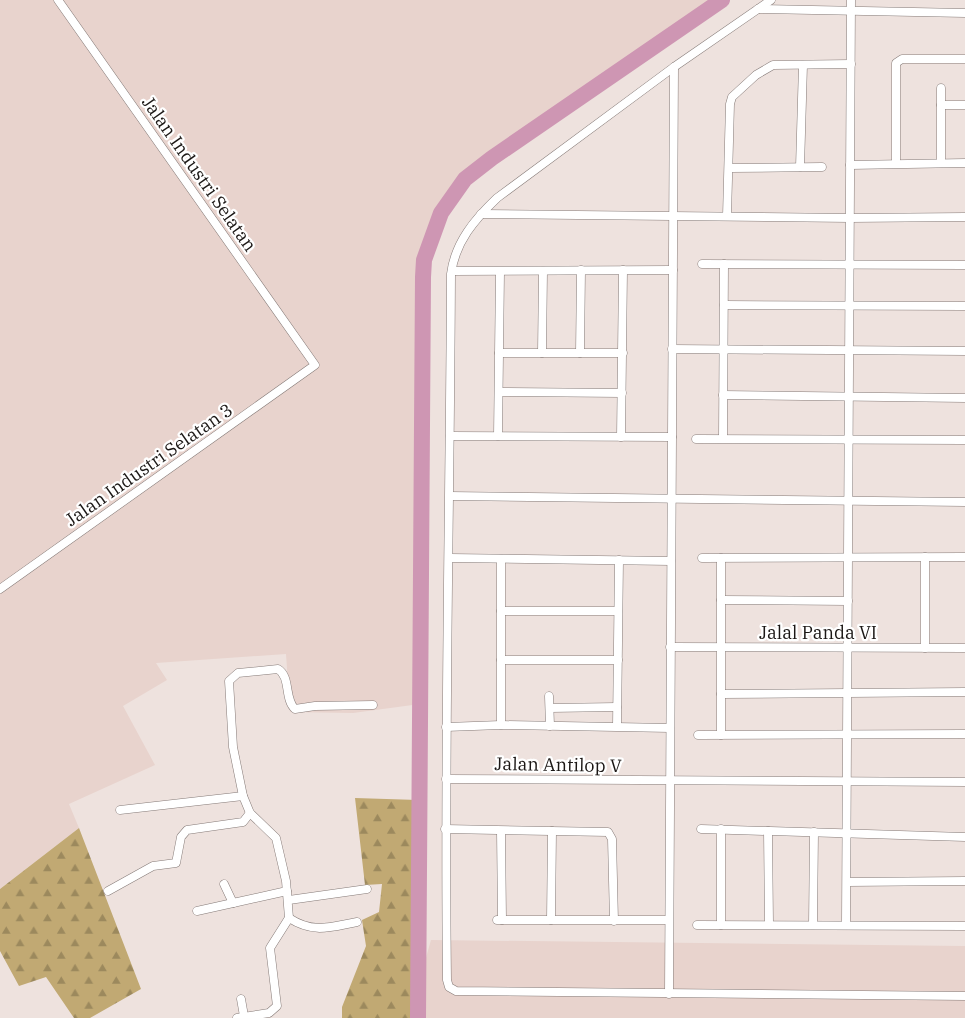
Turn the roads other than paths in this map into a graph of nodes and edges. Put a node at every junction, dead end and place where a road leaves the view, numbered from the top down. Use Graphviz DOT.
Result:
graph roads {
  1 [pos="58,0"];
  2 [pos="771,0"];
  3 [pos="851,0"];
  4 [pos="758,9"];
  5 [pos="851,11"];
  6 [pos="965,13"];
  7 [pos="965,59"];
  8 [pos="851,64"];
  9 [pos="802,65"];
  10 [pos="674,67"];
  11 [pos="941,88"];
  12 [pos="941,104"];
  13 [pos="965,105"];
  14 [pos="896,163"];
  15 [pos="940,163"];
  16 [pos="965,163"];
  17 [pos="850,165"];
  18 [pos="822,167"];
  19 [pos="730,168"];
  20 [pos="800,168"];
  21 [pos="481,214"];
  22 [pos="727,216"];
  23 [pos="674,217"];
  24 [pos="965,217"];
  25 [pos="850,218"];
  26 [pos="702,264"];
  27 [pos="724,264"];
  28 [pos="850,264"];
  29 [pos="965,265"];
  30 [pos="452,270"];
  31 [pos="543,270"];
  32 [pos="582,270"];
  33 [pos="623,270"];
  34 [pos="673,270"];
  35 [pos="500,272"];
  36 [pos="724,305"];
  37 [pos="850,305"];
  38 [pos="965,306"];
  39 [pos="672,349"];
  40 [pos="724,349"];
  41 [pos="849,350"];
  42 [pos="965,351"];
  43 [pos="622,352"];
  44 [pos="499,353"];
  45 [pos="542,353"];
  46 [pos="580,353"];
  47 [pos="315,365"];
  48 [pos="499,392"];
  49 [pos="622,393"];
  50 [pos="723,395"];
  51 [pos="849,396"];
  52 [pos="965,398"];
  53 [pos="450,436"];
  54 [pos="498,436"];
  55 [pos="621,437"];
  56 [pos="672,437"];
  57 [pos="723,438"];
  58 [pos="696,439"];
  59 [pos="849,439"];
  60 [pos="965,440"];
  61 [pos="450,496"];
  62 [pos="673,500"];
  63 [pos="849,500"];
  64 [pos="965,502"];
  65 [pos="925,557"];
  66 [pos="965,557"];
  67 [pos="450,558"];
  68 [pos="702,558"];
  69 [pos="721,558"];
  70 [pos="848,558"];
  71 [pos="501,559"];
  72 [pos="619,560"];
  73 [pos="671,561"];
  74 [pos="0,589"];
  75 [pos="721,600"];
  76 [pos="848,601"];
  77 [pos="501,611"];
  78 [pos="618,611"];
  79 [pos="670,647"];
  80 [pos="721,647"];
  81 [pos="848,648"];
  82 [pos="925,648"];
  83 [pos="965,648"];
  84 [pos="501,660"];
  85 [pos="618,660"];
  86 [pos="965,692"];
  87 [pos="848,693"];
  88 [pos="721,694"];
  89 [pos="549,696"];
  90 [pos="373,705"];
  91 [pos="617,707"];
  92 [pos="550,708"];
  93 [pos="501,725"];
  94 [pos="550,726"];
  95 [pos="616,726"];
  96 [pos="446,727"];
  97 [pos="670,728"];
  98 [pos="847,734"];
  99 [pos="965,734"];
  100 [pos="698,735"];
  101 [pos="720,735"];
  102 [pos="446,779"];
  103 [pos="669,781"];
  104 [pos="847,781"];
  105 [pos="965,782"];
  106 [pos="243,796"];
  107 [pos="120,810"];
  108 [pos="250,813"];
  109 [pos="445,829"];
  110 [pos="701,829"];
  111 [pos="721,829"];
  112 [pos="501,831"];
  113 [pos="552,831"];
  114 [pos="768,831"];
  115 [pos="814,832"];
  116 [pos="847,833"];
  117 [pos="965,836"];
  118 [pos="965,881"];
  119 [pos="847,882"];
  120 [pos="224,884"];
  121 [pos="367,889"];
  122 [pos="108,890"];
  123 [pos="287,891"];
  124 [pos="289,900"];
  125 [pos="233,903"];
  126 [pos="197,911"];
  127 [pos="289,918"];
  128 [pos="551,920"];
  129 [pos="668,920"];
  130 [pos="614,921"];
  131 [pos="357,922"];
  132 [pos="697,924"];
  133 [pos="769,924"];
  134 [pos="721,925"];
  135 [pos="813,925"];
  136 [pos="846,925"];
  137 [pos="965,926"];
  138 [pos="669,994"];
  139 [pos="965,996"];
  140 [pos="241,999"];
  141 [pos="269,1016"];
  142 [pos="241,1017"];
  1 -- 47 [label="street, Jalan Industri Selatan"];
  2 -- 4 [label="street"];
  3 -- 5 [label="street"];
  4 -- 5 [label="street"];
  4 -- 10 [label="street"];
  5 -- 6 [label="street"];
  5 -- 8 [label="street"];
  7 -- 14 [label="street"];
  8 -- 9 [label="street"];
  8 -- 17 [label="street"];
  9 -- 19 [label="street"];
  9 -- 20 [label="street"];
  10 -- 21 [label="street"];
  10 -- 23 [label="street"];
  11 -- 12 [label="street"];
  12 -- 13 [label="street"];
  12 -- 15 [label="street"];
  14 -- 15 [label="street"];
  14 -- 17 [label="street"];
  15 -- 16 [label="street"];
  17 -- 25 [label="street"];
  18 -- 20 [label="street"];
  19 -- 20 [label="street"];
  19 -- 22 [label="street"];
  21 -- 23 [label="street"];
  21 -- 30 [label="street"];
  22 -- 23 [label="street"];
  22 -- 25 [label="street"];
  23 -- 34 [label="street"];
  24 -- 25 [label="street"];
  25 -- 28 [label="street"];
  26 -- 27 [label="street"];
  27 -- 28 [label="street"];
  27 -- 36 [label="street"];
  28 -- 29 [label="street"];
  28 -- 37 [label="street"];
  30 -- 35 [label="street"];
  30 -- 53 [label="street"];
  31 -- 32 [label="street"];
  31 -- 35 [label="street"];
  31 -- 45 [label="street"];
  32 -- 33 [label="street"];
  32 -- 46 [label="street"];
  33 -- 34 [label="street"];
  33 -- 43 [label="street"];
  34 -- 39 [label="street"];
  35 -- 44 [label="street"];
  36 -- 37 [label="street"];
  36 -- 40 [label="street"];
  37 -- 38 [label="street"];
  37 -- 41 [label="street"];
  39 -- 40 [label="street"];
  39 -- 56 [label="street"];
  40 -- 41 [label="street"];
  40 -- 50 [label="street"];
  41 -- 42 [label="street"];
  41 -- 51 [label="street"];
  43 -- 46 [label="street"];
  43 -- 49 [label="street"];
  44 -- 45 [label="street"];
  44 -- 48 [label="street"];
  45 -- 46 [label="street"];
  47 -- 74 [label="street, Jalan Industri Selatan 3"];
  48 -- 49 [label="street"];
  48 -- 54 [label="street"];
  49 -- 55 [label="street"];
  50 -- 51 [label="street"];
  50 -- 57 [label="street"];
  51 -- 52 [label="street"];
  51 -- 59 [label="street"];
  53 -- 54 [label="street"];
  53 -- 61 [label="street"];
  54 -- 55 [label="street"];
  55 -- 56 [label="street"];
  56 -- 62 [label="street"];
  57 -- 58 [label="street"];
  57 -- 59 [label="street"];
  59 -- 60 [label="street"];
  59 -- 63 [label="street"];
  61 -- 62 [label="street"];
  61 -- 67 [label="street"];
  62 -- 63 [label="street"];
  62 -- 73 [label="street"];
  63 -- 64 [label="street"];
  63 -- 70 [label="street"];
  65 -- 66 [label="street"];
  65 -- 70 [label="street"];
  65 -- 82 [label="street"];
  67 -- 71 [label="street"];
  67 -- 96 [label="street"];
  68 -- 69 [label="street"];
  69 -- 70 [label="street"];
  69 -- 75 [label="street"];
  70 -- 76 [label="street"];
  71 -- 72 [label="street"];
  71 -- 77 [label="street"];
  72 -- 73 [label="street"];
  72 -- 78 [label="street"];
  73 -- 79 [label="street"];
  75 -- 76 [label="street"];
  75 -- 80 [label="street"];
  76 -- 81 [label="street"];
  77 -- 78 [label="street"];
  77 -- 84 [label="street"];
  78 -- 85 [label="street"];
  79 -- 80 [label="street, Jalal Panda VI"];
  79 -- 97 [label="street"];
  80 -- 81 [label="street, Jalal Panda VI"];
  80 -- 88 [label="street"];
  81 -- 82 [label="street, Jalal Panda VI"];
  81 -- 87 [label="street"];
  82 -- 83 [label="street, Jalal Panda VI"];
  84 -- 85 [label="street"];
  84 -- 93 [label="street"];
  85 -- 91 [label="street"];
  86 -- 87 [label="street"];
  87 -- 88 [label="street"];
  87 -- 98 [label="street"];
  88 -- 101 [label="street"];
  89 -- 92 [label="street"];
  90 -- 106 [label="street"];
  91 -- 92 [label="street"];
  91 -- 95 [label="street"];
  92 -- 94 [label="street"];
  93 -- 94 [label="street"];
  93 -- 96 [label="street"];
  94 -- 95 [label="street"];
  95 -- 97 [label="street"];
  96 -- 102 [label="street"];
  97 -- 103 [label="street"];
  98 -- 99 [label="street"];
  98 -- 101 [label="street"];
  98 -- 104 [label="street"];
  100 -- 101 [label="street"];
  102 -- 103 [label="street, Jalan Antilop V"];
  102 -- 109 [label="street"];
  103 -- 104 [label="street, Jalan Antilop V"];
  103 -- 129 [label="street"];
  104 -- 105 [label="street, Jalan Antilop V"];
  104 -- 116 [label="street"];
  106 -- 107 [label="street"];
  106 -- 108 [label="street"];
  108 -- 122 [label="street"];
  108 -- 123 [label="street"];
  109 -- 112 [label="street"];
  109 -- 138 [label="street"];
  110 -- 111 [label="street"];
  111 -- 114 [label="street"];
  111 -- 134 [label="street"];
  112 -- 113 [label="street"];
  112 -- 128 [label="street"];
  113 -- 128 [label="street"];
  113 -- 130 [label="street"];
  114 -- 115 [label="street"];
  114 -- 133 [label="street"];
  115 -- 116 [label="street"];
  115 -- 135 [label="street"];
  116 -- 117 [label="street"];
  116 -- 119 [label="street"];
  118 -- 119 [label="street"];
  119 -- 136 [label="street"];
  120 -- 125 [label="street"];
  121 -- 124 [label="street"];
  123 -- 124 [label="street"];
  123 -- 125 [label="street"];
  124 -- 127 [label="street"];
  125 -- 126 [label="street"];
  127 -- 131 [label="street"];
  127 -- 141 [label="street"];
  128 -- 130 [label="street"];
  129 -- 130 [label="street"];
  129 -- 138 [label="street"];
  132 -- 134 [label="street"];
  133 -- 134 [label="street"];
  133 -- 135 [label="street"];
  135 -- 136 [label="street"];
  136 -- 137 [label="street"];
  138 -- 139 [label="street"];
  140 -- 142 [label="street"];
  141 -- 142 [label="street"];
}
